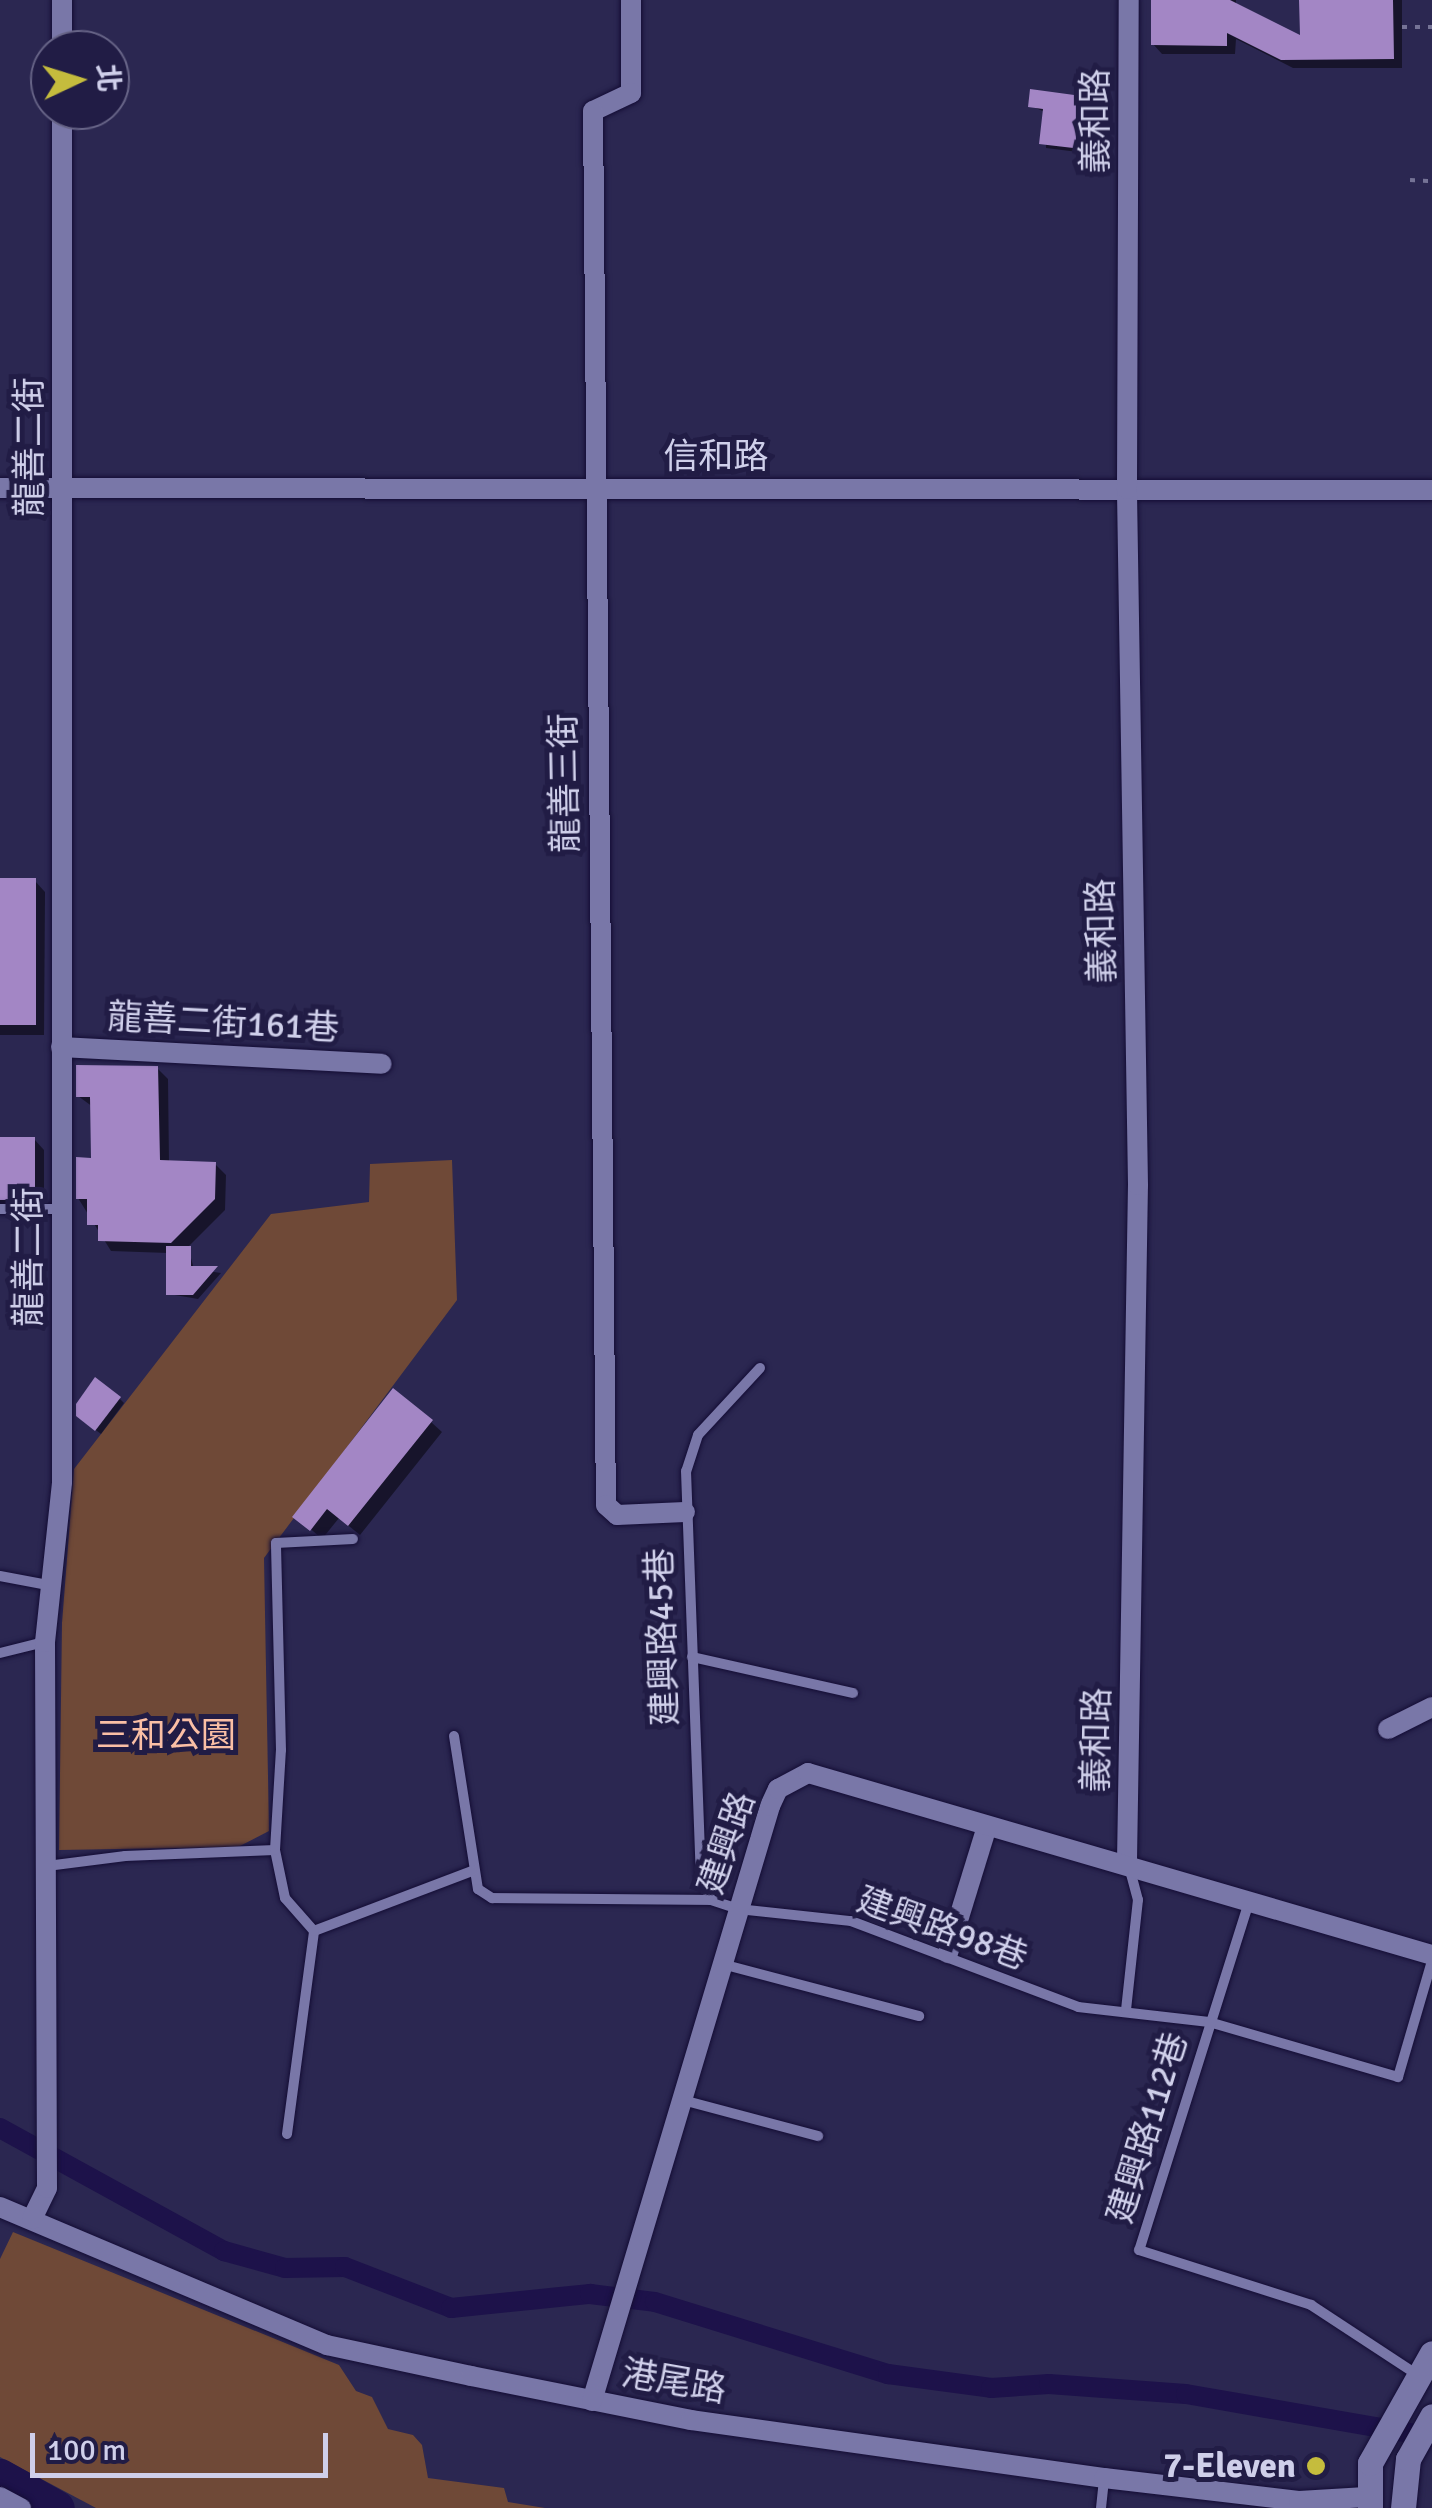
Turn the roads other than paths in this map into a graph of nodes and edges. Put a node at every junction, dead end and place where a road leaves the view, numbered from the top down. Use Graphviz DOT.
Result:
graph roads {
  1 [pos="62,0"];
  2 [pos="631,0"];
  3 [pos="1129,0"];
  4 [pos="62,30"];
  5 [pos="62,130"];
  6 [pos="0,488"];
  7 [pos="62,489"];
  8 [pos="594,490"];
  9 [pos="1127,490"];
  10 [pos="1432,490"];
  11 [pos="62,1047"];
  12 [pos="382,1064"];
  13 [pos="0,1209"];
  14 [pos="62,1209"];
  15 [pos="760,1368"];
  16 [pos="686,1512"];
  17 [pos="353,1539"];
  18 [pos="0,1576"];
  19 [pos="56,1586"];
  20 [pos="45,1642"];
  21 [pos="0,1654"];
  22 [pos="692,1658"];
  23 [pos="853,1692"];
  24 [pos="1432,1708"];
  25 [pos="1388,1729"];
  26 [pos="454,1736"];
  27 [pos="988,1826"];
  28 [pos="276,1850"];
  29 [pos="1127,1861"];
  30 [pos="46,1866"];
  31 [pos="472,1871"];
  32 [pos="711,1900"];
  33 [pos="1248,1902"];
  34 [pos="738,1909"];
  35 [pos="314,1931"];
  36 [pos="948,1954"];
  37 [pos="1432,1958"];
  38 [pos="720,1964"];
  39 [pos="1126,2010"];
  40 [pos="919,2016"];
  41 [pos="1209,2022"];
  42 [pos="677,2099"];
  43 [pos="287,2134"];
  44 [pos="818,2136"];
  45 [pos="0,2207"];
  46 [pos="32,2219"];
  47 [pos="1432,2353"];
  48 [pos="1416,2374"];
  49 [pos="592,2400"];
  50 [pos="1432,2416"];
  51 [pos="1104,2478"];
  52 [pos="0,2496"];
  53 [pos="1361,2504"];
  54 [pos="21,2508"];
  55 [pos="1101,2508"];
  56 [pos="1402,2508"];
  1 -- 4 [label="street"];
  2 -- 8 [label="street, 龍善三街"];
  3 -- 9 [label="street, 義和路"];
  5 -- 7 [label="street, 龍善二街"];
  6 -- 7 [label="street, 信和路"];
  7 -- 8 [label="street, 信和路"];
  7 -- 11 [label="street, 龍善二街"];
  8 -- 9 [label="street, 信和路"];
  8 -- 16 [label="street, 龍善三街"];
  9 -- 10 [label="street, 信和路"];
  9 -- 29 [label="street, 義和路"];
  11 -- 12 [label="street, 龍善二街161巷"];
  11 -- 14 [label="street, 龍善二街"];
  13 -- 14 [label="lane"];
  14 -- 19 [label="street, 龍善二街"];
  15 -- 16 [label="lane, 建興路45巷"];
  16 -- 22 [label="lane, 建興路45巷"];
  17 -- 28 [label="lane"];
  18 -- 19 [label="lane"];
  19 -- 20 [label="street, 龍善二街"];
  20 -- 21 [label="lane"];
  20 -- 30 [label="street, 龍善二街"];
  22 -- 23 [label="lane"];
  22 -- 32 [label="lane, 建興路45巷"];
  24 -- 25 [label="street"];
  26 -- 31 [label="lane"];
  27 -- 29 [label="street, 建興路"];
  27 -- 34 [label="street, 建興路"];
  27 -- 36 [label="street"];
  28 -- 30 [label="lane"];
  28 -- 35 [label="lane"];
  29 -- 33 [label="street, 建興路"];
  29 -- 39 [label="lane"];
  30 -- 46 [label="street, 龍善二街"];
  31 -- 32 [label="lane"];
  31 -- 35 [label="lane"];
  32 -- 34 [label="lane"];
  33 -- 37 [label="street, 建興路"];
  33 -- 41 [label="lane, 建興路112巷"];
  34 -- 36 [label="lane, 建興路98巷"];
  34 -- 38 [label="street, 建興路"];
  35 -- 43 [label="lane"];
  36 -- 39 [label="lane, 建興路98巷"];
  37 -- 41 [label="lane, 建興路98巷"];
  38 -- 40 [label="lane"];
  38 -- 42 [label="street, 建興路"];
  39 -- 41 [label="lane, 建興路98巷"];
  41 -- 48 [label="lane, 建興路112巷"];
  42 -- 44 [label="lane"];
  42 -- 49 [label="street, 建興路"];
  45 -- 46 [label="street, 港尾路"];
  46 -- 49 [label="street, 港尾路"];
  47 -- 48 [label="street"];
  48 -- 53 [label="street"];
  49 -- 51 [label="street, 港尾路"];
  50 -- 56 [label="street"];
  51 -- 53 [label="street, 港尾路"];
  51 -- 55 [label="lane"];
  52 -- 54 [label="street"];
  53 -- 56 [label="street"];
}
